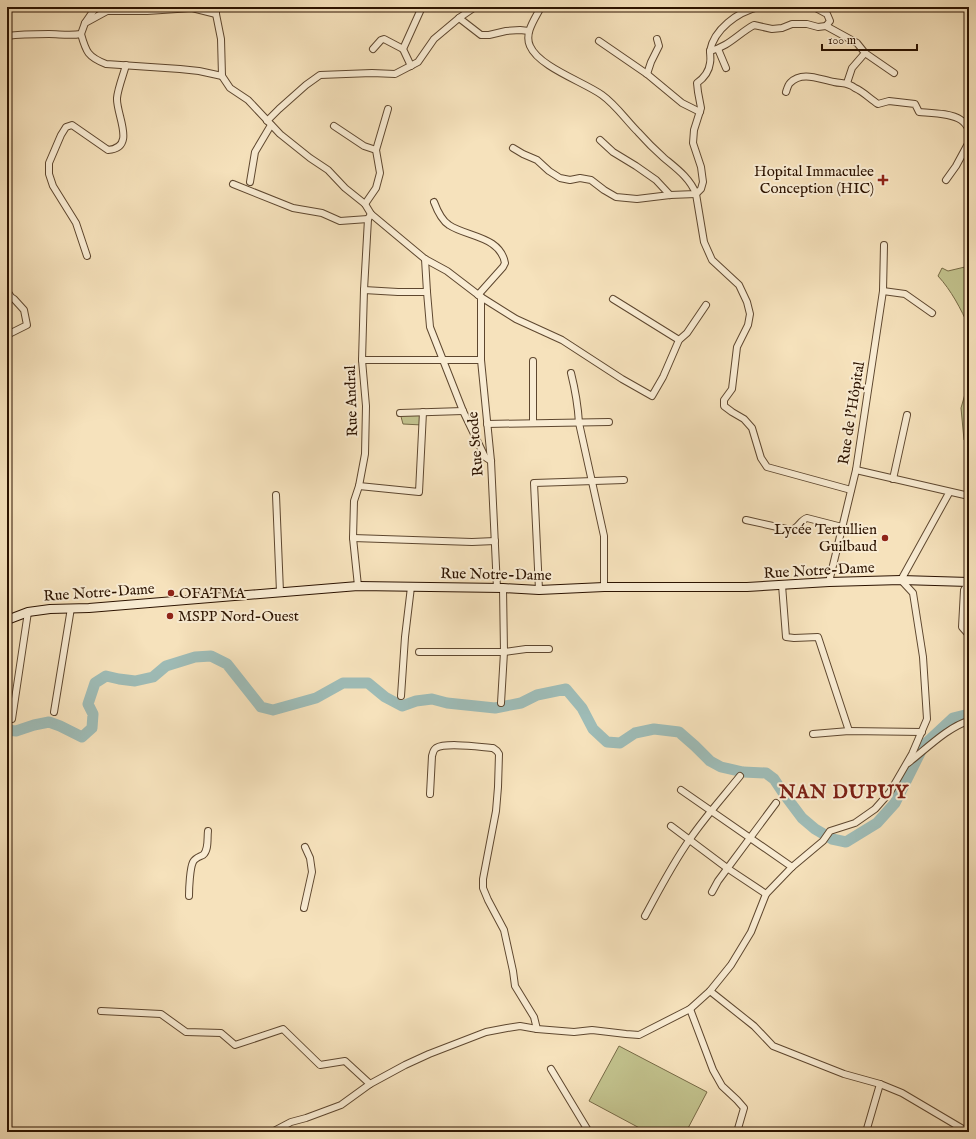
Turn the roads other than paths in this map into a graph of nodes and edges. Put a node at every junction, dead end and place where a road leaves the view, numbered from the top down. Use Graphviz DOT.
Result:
graph roads {
  1 [pos="96,7"];
  2 [pos="216,7"];
  3 [pos="422,7"];
  4 [pos="475,7"];
  5 [pos="541,7"];
  6 [pos="814,7"];
  7 [pos="754,8"];
  8 [pos="216,14"];
  9 [pos="459,18"];
  10 [pos="85,23"];
  11 [pos="826,26"];
  12 [pos="529,31"];
  13 [pos="80,34"];
  14 [pos="7,36"];
  15 [pos="657,39"];
  16 [pos="599,41"];
  17 [pos="373,49"];
  18 [pos="403,49"];
  19 [pos="718,49"];
  20 [pos="710,51"];
  21 [pos="865,53"];
  22 [pos="126,65"];
  23 [pos="411,66"];
  24 [pos="726,68"];
  25 [pos="894,73"];
  26 [pos="648,74"];
  27 [pos="222,76"];
  28 [pos="847,83"];
  29 [pos="786,92"];
  30 [pos="388,108"];
  31 [pos="700,112"];
  32 [pos="269,123"];
  33 [pos="334,126"];
  34 [pos="969,130"];
  35 [pos="600,140"];
  36 [pos="969,142"];
  37 [pos="513,148"];
  38 [pos="376,150"];
  39 [pos="946,180"];
  40 [pos="250,182"];
  41 [pos="233,184"];
  42 [pos="696,194"];
  43 [pos="670,195"];
  44 [pos="434,202"];
  45 [pos="365,204"];
  46 [pos="370,216"];
  47 [pos="884,245"];
  48 [pos="87,256"];
  49 [pos="425,259"];
  50 [pos="364,290"];
  51 [pos="7,291"];
  52 [pos="883,291"];
  53 [pos="427,292"];
  54 [pos="479,296"];
  55 [pos="613,299"];
  56 [pos="706,305"];
  57 [pos="932,313"];
  58 [pos="7,335"];
  59 [pos="680,340"];
  60 [pos="362,360"];
  61 [pos="442,360"];
  62 [pos="481,360"];
  63 [pos="533,361"];
  64 [pos="571,372"];
  65 [pos="463,411"];
  66 [pos="423,412"];
  67 [pos="400,413"];
  68 [pos="907,415"];
  69 [pos="609,422"];
  70 [pos="533,423"];
  71 [pos="579,423"];
  72 [pos="487,424"];
  73 [pos="491,461"];
  74 [pos="856,470"];
  75 [pos="893,479"];
  76 [pos="624,480"];
  77 [pos="592,481"];
  78 [pos="359,486"];
  79 [pos="851,490"];
  80 [pos="949,493"];
  81 [pos="276,495"];
  82 [pos="969,496"];
  83 [pos="746,520"];
  84 [pos="842,527"];
  85 [pos="353,538"];
  86 [pos="495,541"];
  87 [pos="901,580"];
  88 [pos="829,582"];
  89 [pos="969,582"];
  90 [pos="782,585"];
  91 [pos="358,586"];
  92 [pos="411,587"];
  93 [pos="604,587"];
  94 [pos="500,588"];
  95 [pos="539,590"];
  96 [pos="280,592"];
  97 [pos="71,608"];
  98 [pos="25,613"];
  99 [pos="7,620"];
  100 [pos="969,635"];
  101 [pos="549,649"];
  102 [pos="419,652"];
  103 [pos="504,652"];
  104 [pos="401,696"];
  105 [pos="501,703"];
  106 [pos="54,712"];
  107 [pos="12,719"];
  108 [pos="966,721"];
  109 [pos="969,726"];
  110 [pos="849,731"];
  111 [pos="922,732"];
  112 [pos="813,734"];
  113 [pos="907,764"];
  114 [pos="740,776"];
  115 [pos="681,790"];
  116 [pos="430,794"];
  117 [pos="776,803"];
  118 [pos="711,810"];
  119 [pos="969,824"];
  120 [pos="671,826"];
  121 [pos="969,829"];
  122 [pos="208,831"];
  123 [pos="750,838"];
  124 [pos="689,839"];
  125 [pos="305,846"];
  126 [pos="792,867"];
  127 [pos="727,868"];
  128 [pos="712,892"];
  129 [pos="766,894"];
  130 [pos="189,896"];
  131 [pos="304,908"];
  132 [pos="645,916"];
  133 [pos="710,991"];
  134 [pos="690,1009"];
  135 [pos="101,1011"];
  136 [pos="537,1029"];
  137 [pos="551,1069"];
  138 [pos="370,1084"];
  139 [pos="880,1084"];
  140 [pos="272,1132"];
  141 [pos="589,1132"];
  142 [pos="737,1132"];
  143 [pos="866,1132"];
  144 [pos="968,1132"];
  1 -- 10 [label="street"];
  2 -- 8 [label="street"];
  3 -- 18 [label="street"];
  4 -- 9 [label="street"];
  5 -- 12 [label="street"];
  6 -- 11 [label="street"];
  7 -- 20 [label="street"];
  8 -- 10 [label="street"];
  8 -- 27 [label="street"];
  9 -- 12 [label="street"];
  9 -- 23 [label="street"];
  10 -- 13 [label="street"];
  11 -- 19 [label="street"];
  11 -- 21 [label="street"];
  12 -- 42 [label="street"];
  13 -- 14 [label="street"];
  13 -- 22 [label="street"];
  15 -- 26 [label="street"];
  16 -- 26 [label="street"];
  17 -- 18 [label="street"];
  18 -- 23 [label="street"];
  19 -- 20 [label="street"];
  19 -- 24 [label="street"];
  20 -- 31 [label="street"];
  21 -- 25 [label="street"];
  21 -- 28 [label="street"];
  22 -- 27 [label="street"];
  22 -- 48 [label="street"];
  23 -- 32 [label="street"];
  26 -- 31 [label="street"];
  27 -- 32 [label="street"];
  28 -- 29 [label="street"];
  28 -- 34 [label="street"];
  30 -- 38 [label="street"];
  31 -- 42 [label="street"];
  32 -- 40 [label="street"];
  32 -- 45 [label="street"];
  33 -- 38 [label="street"];
  35 -- 43 [label="street"];
  36 -- 39 [label="street"];
  37 -- 43 [label="street"];
  38 -- 45 [label="street"];
  41 -- 46 [label="street"];
  42 -- 43 [label="street"];
  42 -- 79 [label="street"];
  44 -- 54 [label="street"];
  45 -- 46 [label="street"];
  46 -- 49 [label="street"];
  46 -- 50 [label="street, Rue Andral"];
  47 -- 52 [label="street, Rue de l'Hôpital"];
  49 -- 53 [label="street"];
  49 -- 54 [label="street"];
  50 -- 53 [label="street"];
  50 -- 60 [label="street, Rue Andral"];
  51 -- 58 [label="street"];
  52 -- 57 [label="street"];
  52 -- 74 [label="street, Rue de l'Hôpital"];
  53 -- 61 [label="street"];
  54 -- 59 [label="street"];
  54 -- 62 [label="street, Rue Stode"];
  55 -- 59 [label="street"];
  56 -- 59 [label="street"];
  60 -- 61 [label="street"];
  60 -- 78 [label="street, Rue Andral"];
  61 -- 62 [label="street"];
  61 -- 65 [label="street"];
  62 -- 72 [label="street, Rue Stode"];
  63 -- 70 [label="street"];
  64 -- 71 [label="street"];
  65 -- 66 [label="street"];
  65 -- 73 [label="street"];
  66 -- 67 [label="street"];
  66 -- 78 [label="street"];
  68 -- 75 [label="street"];
  69 -- 71 [label="street"];
  70 -- 71 [label="street"];
  70 -- 72 [label="street"];
  71 -- 77 [label="street"];
  72 -- 73 [label="street, Rue Stode"];
  73 -- 86 [label="street, Rue Stode"];
  74 -- 75 [label="street"];
  74 -- 79 [label="street, Rue de l'Hôpital"];
  75 -- 80 [label="street"];
  76 -- 77 [label="street"];
  77 -- 93 [label="street"];
  77 -- 95 [label="street"];
  78 -- 85 [label="street, Rue Andral"];
  79 -- 84 [label="street, Rue de l'Hôpital"];
  80 -- 82 [label="street"];
  80 -- 87 [label="street"];
  81 -- 96 [label="street"];
  83 -- 84 [label="street"];
  84 -- 88 [label="street, Rue de l'Hôpital"];
  85 -- 86 [label="street"];
  85 -- 91 [label="street, Rue Andral"];
  86 -- 94 [label="street, Rue Stode"];
  87 -- 88 [label="street, Rue Notre-Dame"];
  87 -- 89 [label="street, Rue Notre-Dame"];
  87 -- 111 [label="street"];
  88 -- 90 [label="street, Rue Notre-Dame"];
  89 -- 100 [label="street"];
  90 -- 93 [label="street, Rue Notre-Dame"];
  90 -- 110 [label="street"];
  91 -- 92 [label="street, Rue Notre-Dame"];
  91 -- 96 [label="street, Rue Notre-Dame"];
  92 -- 94 [label="street, Rue Notre-Dame"];
  92 -- 104 [label="street"];
  93 -- 95 [label="street, Rue Notre-Dame"];
  94 -- 95 [label="street, Rue Notre-Dame"];
  94 -- 103 [label="street, Rue Stode"];
  96 -- 97 [label="street, Rue Notre-Dame"];
  97 -- 98 [label="street, Rue Notre-Dame"];
  97 -- 106 [label="street"];
  98 -- 99 [label="street, Rue Notre-Dame"];
  98 -- 107 [label="street"];
  101 -- 103 [label="street"];
  102 -- 103 [label="street"];
  103 -- 105 [label="street, Rue Stode"];
  108 -- 109 [label="street"];
  108 -- 113 [label="street"];
  110 -- 111 [label="street"];
  110 -- 112 [label="street"];
  111 -- 113 [label="street"];
  113 -- 126 [label="street"];
  114 -- 118 [label="street"];
  115 -- 118 [label="street"];
  116 -- 136 [label="street"];
  117 -- 123 [label="street"];
  118 -- 123 [label="street"];
  118 -- 124 [label="street"];
  119 -- 121 [label="street"];
  120 -- 124 [label="street"];
  122 -- 130 [label="street"];
  123 -- 126 [label="street"];
  123 -- 127 [label="street"];
  124 -- 127 [label="street"];
  124 -- 132 [label="street"];
  125 -- 131 [label="street"];
  126 -- 129 [label="street"];
  127 -- 128 [label="street"];
  127 -- 129 [label="street"];
  129 -- 133 [label="street"];
  133 -- 134 [label="street"];
  133 -- 139 [label="street"];
  134 -- 136 [label="street"];
  134 -- 142 [label="street"];
  135 -- 138 [label="street"];
  136 -- 138 [label="street"];
  137 -- 141 [label="street"];
  138 -- 140 [label="street"];
  139 -- 143 [label="street"];
  139 -- 144 [label="street"];
}
